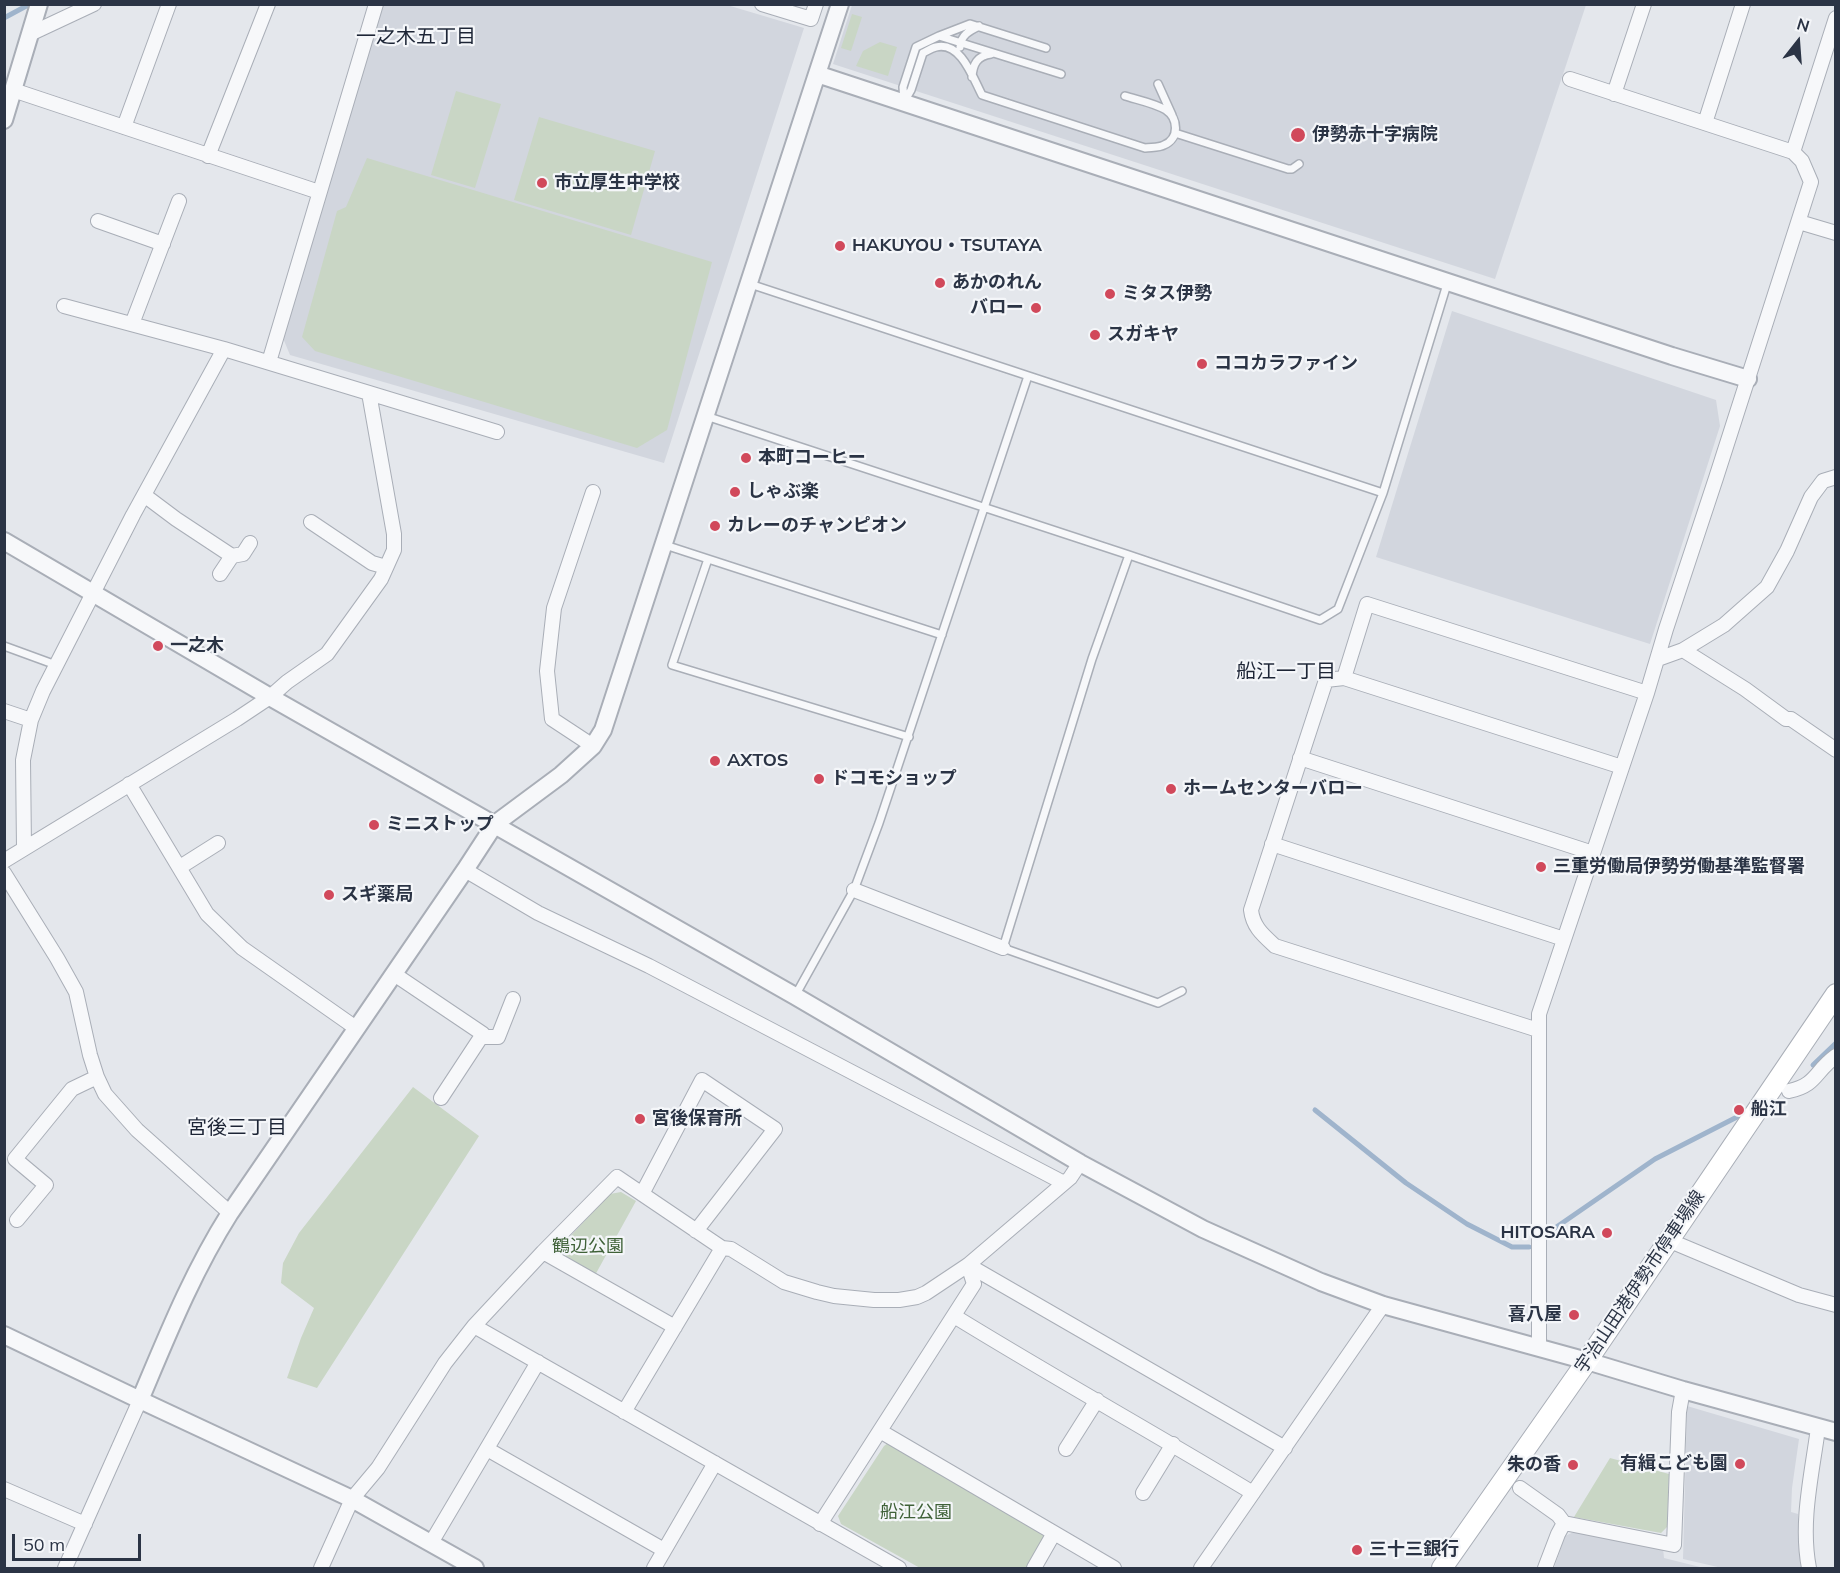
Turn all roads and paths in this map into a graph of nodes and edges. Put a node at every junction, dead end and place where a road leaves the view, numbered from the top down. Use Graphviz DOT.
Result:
graph roads {
  1 [pos="94,4"];
  2 [pos="169,4"];
  3 [pos="268,4"];
  4 [pos="376,4"];
  5 [pos="762,4"];
  6 [pos="816,4"];
  7 [pos="840,4"];
  8 [pos="1644,4"];
  9 [pos="1743,4"];
  10 [pos="37,11"];
  11 [pos="1836,18"];
  12 [pos="979,26"];
  13 [pos="30,34"];
  14 [pos="939,36"];
  15 [pos="960,43"];
  16 [pos="1046,48"];
  17 [pos="994,53"];
  18 [pos="962,58"];
  19 [pos="817,74"];
  20 [pos="1061,74"];
  21 [pos="972,77"];
  22 [pos="1570,79"];
  23 [pos="1158,84"];
  24 [pos="14,90"];
  25 [pos="1614,94"];
  26 [pos="1125,96"];
  27 [pos="904,102"];
  28 [pos="1173,117"];
  29 [pos="4,120"];
  30 [pos="1705,123"];
  31 [pos="124,127"];
  32 [pos="1175,133"];
  33 [pos="1793,152"];
  34 [pos="208,156"];
  35 [pos="1299,164"];
  36 [pos="319,192"];
  37 [pos="179,201"];
  38 [pos="98,221"];
  39 [pos="1798,222"];
  40 [pos="1836,233"];
  41 [pos="163,244"];
  42 [pos="1448,281"];
  43 [pos="748,283"];
  44 [pos="64,306"];
  45 [pos="132,324"];
  46 [pos="224,349"];
  47 [pos="269,362"];
  48 [pos="1028,376"];
  49 [pos="1748,379"];
  50 [pos="369,393"];
  51 [pos="705,416"];
  52 [pos="497,432"];
  53 [pos="1836,477"];
  54 [pos="593,492"];
  55 [pos="1383,494"];
  56 [pos="144,495"];
  57 [pos="984,508"];
  58 [pos="311,522"];
  59 [pos="4,541"];
  60 [pos="250,543"];
  61 [pos="663,545"];
  62 [pos="1129,555"];
  63 [pos="232,556"];
  64 [pos="708,558"];
  65 [pos="386,567"];
  66 [pos="220,574"];
  67 [pos="94,593"];
  68 [pos="942,635"];
  69 [pos="4,646"];
  70 [pos="1683,650"];
  71 [pos="1658,659"];
  72 [pos="56,665"];
  73 [pos="1344,678"];
  74 [pos="1647,693"];
  75 [pos="270,697"];
  76 [pos="4,711"];
  77 [pos="31,720"];
  78 [pos="909,737"];
  79 [pos="593,746"];
  80 [pos="1836,750"];
  81 [pos="1300,758"];
  82 [pos="1622,767"];
  83 [pos="129,784"];
  84 [pos="495,824"];
  85 [pos="218,843"];
  86 [pos="1272,844"];
  87 [pos="24,848"];
  88 [pos="1593,854"];
  89 [pos="4,861"];
  90 [pos="180,867"];
  91 [pos="465,870"];
  92 [pos="4,873"];
  93 [pos="854,890"];
  94 [pos="1564,939"];
  95 [pos="1003,948"];
  96 [pos="394,974"];
  97 [pos="1182,991"];
  98 [pos="1836,994"];
  99 [pos="795,996"];
  100 [pos="513,999"];
  101 [pos="356,1028"];
  102 [pos="1538,1030"];
  103 [pos="481,1037"];
  104 [pos="1836,1056"];
  105 [pos="97,1077"];
  106 [pos="1789,1091"];
  107 [pos="441,1098"];
  108 [pos="10,1154"];
  109 [pos="1080,1163"];
  110 [pos="1064,1183"];
  111 [pos="642,1194"];
  112 [pos="230,1214"];
  113 [pos="17,1220"];
  114 [pos="696,1231"];
  115 [pos="1668,1240"];
  116 [pos="723,1248"];
  117 [pos="543,1252"];
  118 [pos="968,1265"];
  119 [pos="1383,1305"];
  120 [pos="1836,1305"];
  121 [pos="954,1316"];
  122 [pos="474,1326"];
  123 [pos="675,1328"];
  124 [pos="4,1335"];
  125 [pos="1539,1348"];
  126 [pos="1587,1361"];
  127 [pos="538,1362"];
  128 [pos="1683,1390"];
  129 [pos="140,1400"];
  130 [pos="1096,1400"];
  131 [pos="624,1412"];
  132 [pos="1818,1428"];
  133 [pos="880,1431"];
  134 [pos="1836,1432"];
  135 [pos="1173,1444"];
  136 [pos="1285,1448"];
  137 [pos="487,1449"];
  138 [pos="1066,1449"];
  139 [pos="715,1463"];
  140 [pos="1520,1488"];
  141 [pos="4,1489"];
  142 [pos="1143,1493"];
  143 [pos="1253,1493"];
  144 [pos="352,1498"];
  145 [pos="1564,1523"];
  146 [pos="85,1524"];
  147 [pos="820,1524"];
  148 [pos="1054,1533"];
  149 [pos="431,1543"];
  150 [pos="664,1550"];
  151 [pos="66,1569"];
  152 [pos="321,1569"];
  153 [pos="475,1569"];
  154 [pos="654,1569"];
  155 [pos="899,1569"];
  156 [pos="1034,1569"];
  157 [pos="1114,1569"];
  158 [pos="1201,1569"];
  159 [pos="1442,1569"];
  160 [pos="1545,1569"];
  161 [pos="1809,1569"];
  1 -- 13 [label="street"];
  2 -- 31 [label="street"];
  3 -- 34 [label="street"];
  4 -- 36 [label="street"];
  5 -- 6 [label="street"];
  7 -- 19 [label="street"];
  8 -- 25 [label="street"];
  9 -- 30 [label="street"];
  10 -- 13 [label="street"];
  11 -- 33 [label="street"];
  12 -- 14 [label="lane"];
  12 -- 15 [label="lane"];
  12 -- 16 [label="lane"];
  13 -- 24 [label="street"];
  14 -- 15 [label="lane"];
  14 -- 27 [label="lane"];
  15 -- 17 [label="lane"];
  15 -- 18 [label="lane"];
  17 -- 20 [label="lane"];
  17 -- 21 [label="lane"];
  18 -- 21 [label="lane"];
  18 -- 27 [label="lane"];
  19 -- 27 [label="street"];
  19 -- 43 [label="street"];
  21 -- 32 [label="lane"];
  22 -- 25 [label="street"];
  23 -- 28 [label="lane"];
  24 -- 29 [label="street"];
  24 -- 31 [label="street"];
  25 -- 30 [label="street"];
  26 -- 28 [label="lane"];
  27 -- 42 [label="street"];
  28 -- 32 [label="lane"];
  30 -- 33 [label="street"];
  31 -- 34 [label="street"];
  32 -- 35 [label="lane"];
  33 -- 39 [label="street"];
  34 -- 36 [label="street"];
  36 -- 47 [label="street"];
  37 -- 41 [label="street"];
  38 -- 41 [label="street"];
  39 -- 40 [label="street"];
  39 -- 49 [label="street"];
  41 -- 45 [label="street"];
  42 -- 49 [label="street"];
  42 -- 55 [label="lane"];
  43 -- 48 [label="lane"];
  43 -- 51 [label="street"];
  44 -- 45 [label="street"];
  45 -- 46 [label="street"];
  46 -- 47 [label="street"];
  46 -- 56 [label="street"];
  47 -- 50 [label="street"];
  48 -- 55 [label="lane"];
  48 -- 57 [label="lane"];
  49 -- 71 [label="street"];
  50 -- 52 [label="street"];
  50 -- 65 [label="street"];
  51 -- 57 [label="lane"];
  51 -- 61 [label="street"];
  53 -- 70 [label="street"];
  54 -- 79 [label="street"];
  55 -- 62 [label="lane"];
  56 -- 63 [label="street"];
  56 -- 67 [label="street"];
  57 -- 62 [label="lane"];
  57 -- 68 [label="lane"];
  58 -- 65 [label="street"];
  59 -- 67 [label="street"];
  60 -- 63 [label="street"];
  61 -- 64 [label="lane"];
  61 -- 79 [label="street"];
  62 -- 95 [label="lane"];
  63 -- 66 [label="street"];
  64 -- 68 [label="lane"];
  64 -- 78 [label="lane"];
  65 -- 75 [label="street"];
  67 -- 72 [label="street"];
  67 -- 75 [label="street"];
  68 -- 78 [label="lane"];
  69 -- 72 [label="lane"];
  70 -- 71 [label="street"];
  70 -- 80 [label="street"];
  71 -- 74 [label="street"];
  72 -- 77 [label="street"];
  73 -- 74 [label="street"];
  73 -- 81 [label="street"];
  73 -- 82 [label="street"];
  74 -- 82 [label="street"];
  75 -- 83 [label="street"];
  75 -- 84 [label="street"];
  76 -- 77 [label="street"];
  77 -- 87 [label="street"];
  78 -- 93 [label="lane"];
  79 -- 84 [label="street"];
  81 -- 86 [label="street"];
  81 -- 88 [label="street"];
  82 -- 88 [label="street"];
  83 -- 87 [label="street"];
  83 -- 90 [label="street"];
  84 -- 91 [label="street"];
  84 -- 99 [label="street"];
  85 -- 90 [label="street"];
  86 -- 94 [label="street"];
  86 -- 102 [label="street"];
  87 -- 89 [label="street"];
  88 -- 94 [label="street"];
  90 -- 101 [label="street"];
  91 -- 96 [label="street"];
  91 -- 110 [label="street"];
  92 -- 105 [label="street"];
  93 -- 95 [label="street"];
  93 -- 99 [label="lane"];
  94 -- 102 [label="street"];
  95 -- 97 [label="lane"];
  96 -- 101 [label="street"];
  96 -- 103 [label="street"];
  98 -- 115 [label="main road, 宇治山田港伊勢市停車場線"];
  99 -- 109 [label="street"];
  100 -- 103 [label="street"];
  101 -- 112 [label="street"];
  102 -- 125 [label="street"];
  103 -- 107 [label="street"];
  104 -- 106 [label="street"];
  105 -- 108 [label="street"];
  105 -- 112 [label="street"];
  108 -- 113 [label="street"];
  109 -- 110 [label="street"];
  109 -- 119 [label="street"];
  110 -- 118 [label="street"];
  111 -- 114 [label="street"];
  111 -- 114 [label="street"];
  111 -- 117 [label="street"];
  112 -- 129 [label="street"];
  114 -- 116 [label="street"];
  115 -- 120 [label="street"];
  115 -- 126 [label="main road, 宇治山田港伊勢市停車場線"];
  116 -- 118 [label="street"];
  116 -- 123 [label="street"];
  117 -- 122 [label="street"];
  117 -- 123 [label="street"];
  118 -- 121 [label="street"];
  118 -- 136 [label="street"];
  119 -- 125 [label="street"];
  119 -- 136 [label="street"];
  121 -- 130 [label="street"];
  121 -- 133 [label="street"];
  122 -- 127 [label="street"];
  122 -- 144 [label="street"];
  123 -- 131 [label="street"];
  124 -- 129 [label="street"];
  125 -- 126 [label="street"];
  126 -- 128 [label="street"];
  126 -- 159 [label="main road, 宇治山田港伊勢市停車場線"];
  127 -- 131 [label="street"];
  127 -- 137 [label="street"];
  128 -- 132 [label="street"];
  128 -- 145 [label="street"];
  129 -- 144 [label="street"];
  129 -- 146 [label="street"];
  130 -- 135 [label="street"];
  130 -- 138 [label="street"];
  131 -- 139 [label="street"];
  132 -- 134 [label="street"];
  132 -- 161 [label="street"];
  133 -- 147 [label="street"];
  133 -- 148 [label="street"];
  135 -- 142 [label="street"];
  135 -- 143 [label="street"];
  136 -- 143 [label="street"];
  137 -- 149 [label="street"];
  137 -- 150 [label="street"];
  139 -- 147 [label="street"];
  139 -- 150 [label="street"];
  140 -- 145 [label="street"];
  141 -- 146 [label="street"];
  143 -- 158 [label="street"];
  144 -- 149 [label="street"];
  144 -- 152 [label="street"];
  145 -- 160 [label="street"];
  146 -- 151 [label="street"];
  147 -- 155 [label="street"];
  148 -- 156 [label="street"];
  148 -- 157 [label="street"];
  149 -- 153 [label="street"];
  150 -- 154 [label="street"];
}
